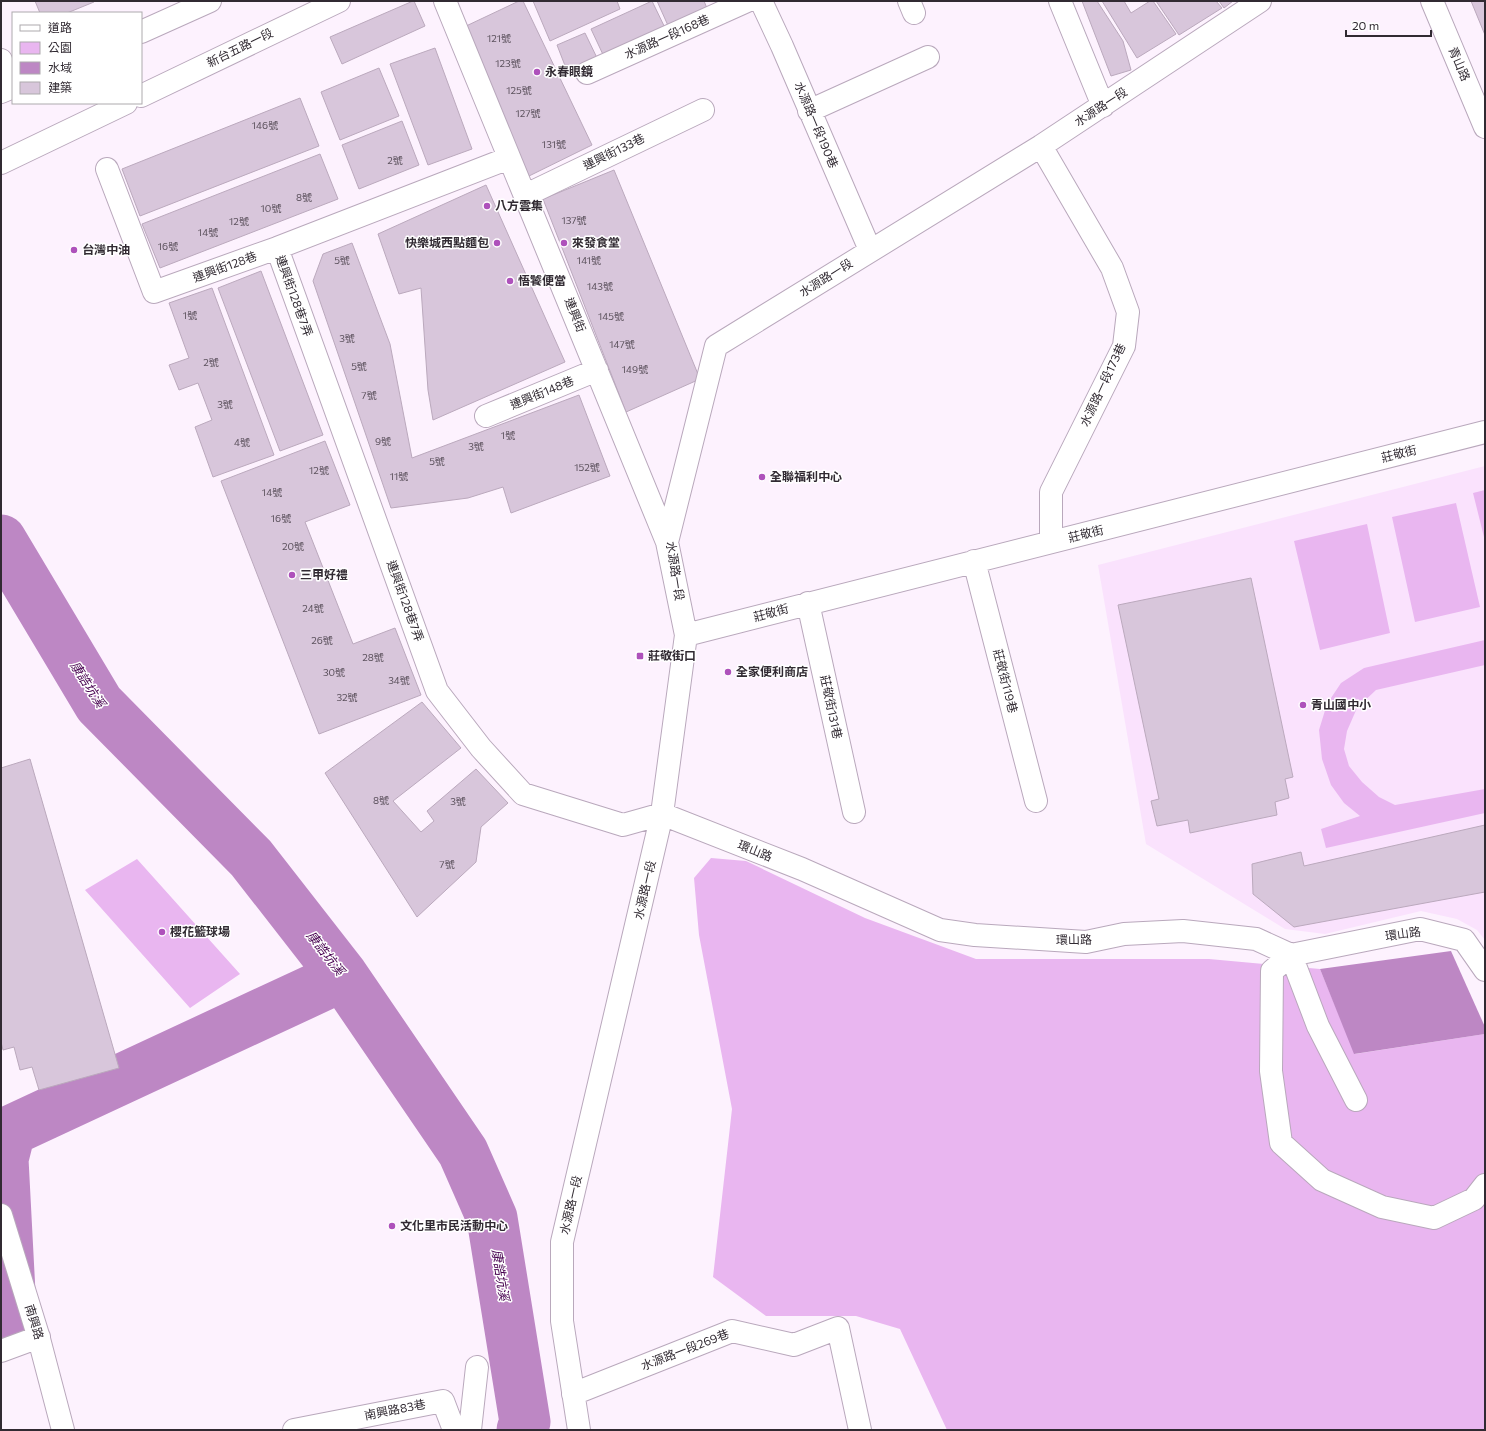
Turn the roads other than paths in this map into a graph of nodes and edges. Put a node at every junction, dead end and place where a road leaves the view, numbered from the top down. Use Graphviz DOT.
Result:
graph roads {
  1 [pos="210,1"];
  2 [pos="339,1"];
  3 [pos="445,1"];
  4 [pos="747,1"];
  5 [pos="761,1"];
  6 [pos="1060,1"];
  7 [pos="1260,1"];
  8 [pos="1432,1"];
  9 [pos="180,7"];
  10 [pos="142,31"];
  11 [pos="928,57"];
  12 [pos="1,60"];
  13 [pos="587,73"];
  14 [pos="1478,88"];
  15 [pos="8,89"];
  16 [pos="142,96"];
  17 [pos="124,104"];
  18 [pos="1103,106"];
  19 [pos="703,110"];
  20 [pos="809,111"];
  21 [pos="1485,127"];
  22 [pos="1041,146"];
  23 [pos="509,158"];
  24 [pos="1,163"];
  25 [pos="107,169"];
  26 [pos="526,195"];
  27 [pos="277,248"];
  28 [pos="870,250"];
  29 [pos="597,370"];
  30 [pos="486,416"];
  31 [pos="1485,432"];
  32 [pos="668,542"];
  33 [pos="1051,542"];
  34 [pos="974,561"];
  35 [pos="808,603"];
  36 [pos="686,635"];
  37 [pos="1036,801"];
  38 [pos="854,812"];
  39 [pos="662,814"];
  40 [pos="1291,955"];
  41 [pos="1485,970"];
  42 [pos="1356,1100"];
  43 [pos="1485,1185"];
  44 [pos="1,1215"];
  45 [pos="38,1336"];
  46 [pos="1,1351"];
  47 [pos="477,1367"];
  48 [pos="573,1394"];
  49 [pos="63,1430"];
  50 [pos="294,1430"];
  51 [pos="454,1430"];
  52 [pos="470,1430"];
  53 [pos="579,1430"];
  54 [pos="860,1430"];
  1 -- 9 [label="street"];
  2 -- 16 [label="street, 新台五路一段"];
  3 -- 23 [label="street, 連興街"];
  4 -- 13 [label="street, 水源路一段168巷"];
  5 -- 20 [label="street, 水源路一段190巷"];
  6 -- 18 [label="street"];
  7 -- 18 [label="street, 水源路一段"];
  8 -- 14 [label="street, 青山路"];
  9 -- 10 [label="street"];
  11 -- 20 [label="street"];
  12 -- 15 [label="street"];
  14 -- 21 [label="street, 青山路"];
  17 -- 24 [label="street"];
  18 -- 22 [label="street, 水源路一段"];
  19 -- 26 [label="street, 連興街133巷"];
  20 -- 28 [label="street, 水源路一段190巷"];
  22 -- 28 [label="street, 水源路一段"];
  22 -- 33 [label="street, 水源路一段173巷"];
  23 -- 26 [label="street, 連興街"];
  23 -- 27 [label="street, 連興街128巷"];
  25 -- 27 [label="street, 連興街128巷"];
  26 -- 29 [label="street, 連興街"];
  27 -- 39 [label="street, 連興街128巷7弄"];
  28 -- 32 [label="street, 水源路一段"];
  29 -- 30 [label="street, 連興街148巷"];
  29 -- 32 [label="street, 連興街"];
  31 -- 33 [label="street, 莊敬街"];
  32 -- 36 [label="street, 水源路一段"];
  33 -- 34 [label="street, 莊敬街"];
  34 -- 35 [label="street, 莊敬街"];
  34 -- 37 [label="street, 莊敬街119巷"];
  35 -- 36 [label="street, 莊敬街"];
  35 -- 38 [label="street, 莊敬街131巷"];
  36 -- 39 [label="street, 水源路一段"];
  39 -- 40 [label="street, 環山路"];
  39 -- 48 [label="street, 水源路一段"];
  40 -- 41 [label="street, 環山路"];
  40 -- 42 [label="street"];
  40 -- 43 [label="street"];
  44 -- 45 [label="street, 南興路"];
  45 -- 46 [label="street"];
  45 -- 49 [label="street, 南興路"];
  47 -- 52 [label="street"];
  48 -- 53 [label="street, 水源路一段"];
  48 -- 54 [label="street, 水源路一段269巷"];
  50 -- 51 [label="street, 南興路83巷"];
}
